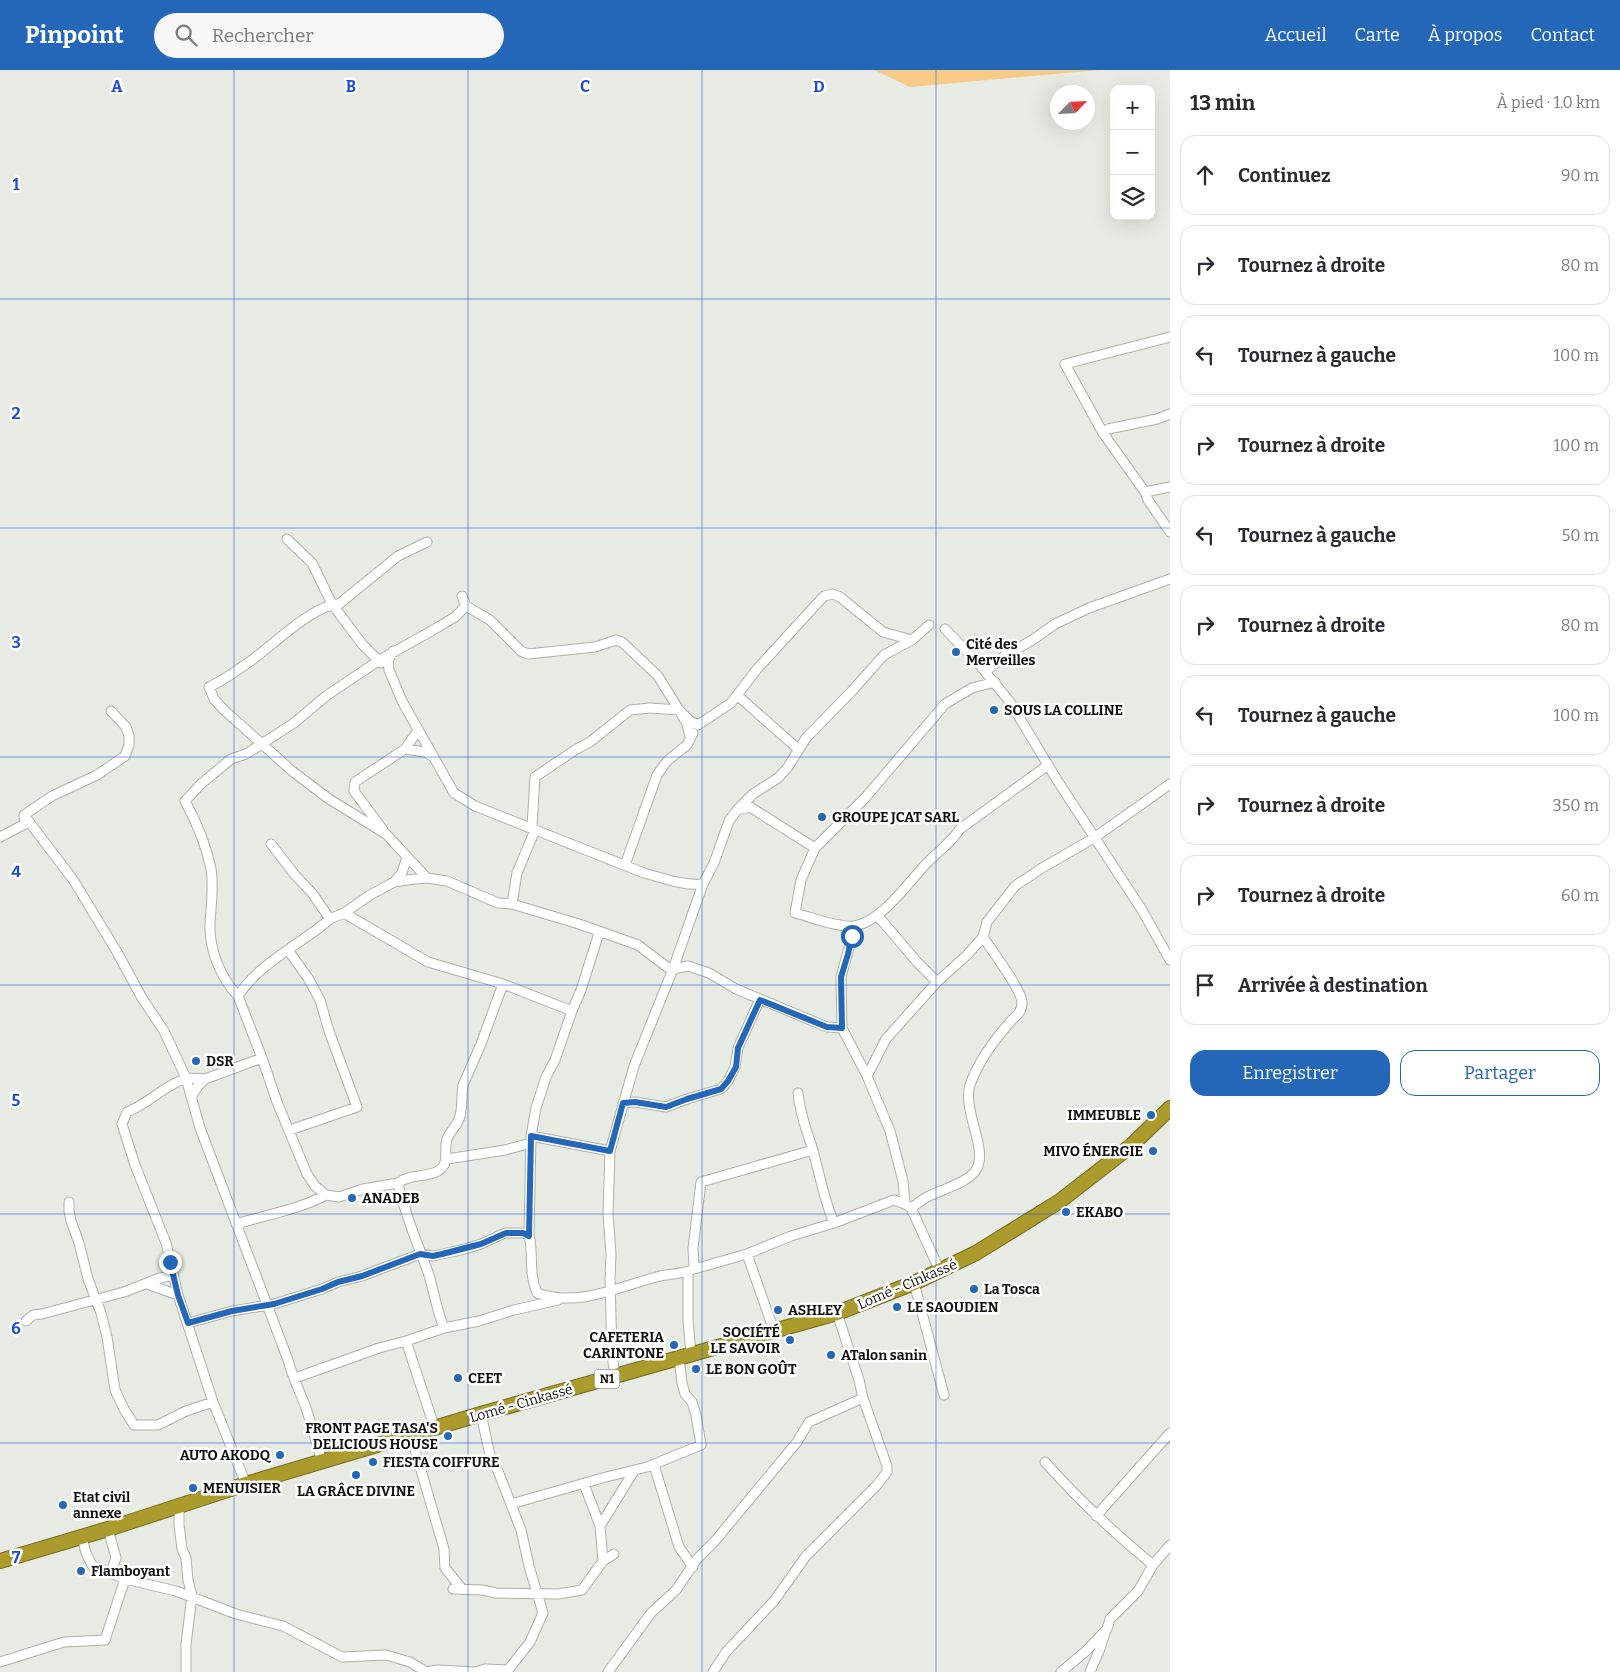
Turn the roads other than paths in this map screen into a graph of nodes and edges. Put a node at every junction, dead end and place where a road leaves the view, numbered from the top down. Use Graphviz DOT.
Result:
graph roads {
  1 [pos="1170,337"];
  2 [pos="1170,414"];
  3 [pos="1103,433"];
  4 [pos="1170,487"];
  5 [pos="1145,492"];
  6 [pos="1170,532"];
  7 [pos="287,539"];
  8 [pos="426,542"];
  9 [pos="1170,579"];
  10 [pos="462,596"];
  11 [pos="332,604"];
  12 [pos="466,606"];
  13 [pos="928,624"];
  14 [pos="944,630"];
  15 [pos="912,640"];
  16 [pos="393,651"];
  17 [pos="378,661"];
  18 [pos="389,670"];
  19 [pos="986,672"];
  20 [pos="995,682"];
  21 [pos="737,695"];
  22 [pos="679,710"];
  23 [pos="111,711"];
  24 [pos="698,725"];
  25 [pos="418,730"];
  26 [pos="690,737"];
  27 [pos="262,744"];
  28 [pos="405,749"];
  29 [pos="798,749"];
  30 [pos="435,758"];
  31 [pos="1048,765"];
  32 [pos="1170,784"];
  33 [pos="737,810"];
  34 [pos="24,815"];
  35 [pos="534,829"];
  36 [pos="386,834"];
  37 [pos="0,837"];
  38 [pos="1094,838"];
  39 [pos="271,844"];
  40 [pos="816,848"];
  41 [pos="407,858"];
  42 [pos="625,865"];
  43 [pos="427,878"];
  44 [pos="394,882"];
  45 [pos="703,884"];
  46 [pos="512,904"];
  47 [pos="344,913"];
  48 [pos="877,916"];
  49 [pos="330,920"];
  50 [pos="855,926"];
  51 [pos="599,933"];
  52 [pos="983,937"];
  53 [pos="288,950"];
  54 [pos="1170,960"];
  55 [pos="673,969"];
  56 [pos="937,982"];
  57 [pos="503,984"];
  58 [pos="238,996"];
  59 [pos="760,1000"];
  60 [pos="572,1011"];
  61 [pos="842,1028"];
  62 [pos="262,1058"];
  63 [pos="867,1076"];
  64 [pos="186,1078"];
  65 [pos="205,1079"];
  66 [pos="798,1094"];
  67 [pos="191,1097"];
  68 [pos="623,1103"];
  69 [pos="1170,1108"];
  70 [pos="290,1130"];
  71 [pos="531,1140"];
  72 [pos="813,1150"];
  73 [pos="610,1151"];
  74 [pos="447,1159"];
  75 [pos="398,1183"];
  76 [pos="326,1196"];
  77 [pos="69,1202"];
  78 [pos="908,1206"];
  79 [pos="834,1223"];
  80 [pos="236,1224"];
  81 [pos="529,1236"];
  82 [pos="420,1254"];
  83 [pos="747,1254"];
  84 [pos="691,1271"];
  85 [pos="940,1271"];
  86 [pos="173,1275"];
  87 [pos="914,1283"];
  88 [pos="147,1284"];
  89 [pos="610,1291"];
  90 [pos="178,1295"];
  91 [pos="562,1299"];
  92 [pos="96,1300"];
  93 [pos="268,1306"];
  94 [pos="836,1313"];
  95 [pos="26,1321"];
  96 [pos="188,1323"];
  97 [pos="444,1328"];
  98 [pos="774,1332"];
  99 [pos="406,1341"];
  100 [pos="685,1356"];
  101 [pos="615,1376"];
  102 [pos="295,1378"];
  103 [pos="944,1395"];
  104 [pos="863,1398"];
  105 [pos="213,1402"];
  106 [pos="481,1414"];
  107 [pos="435,1429"];
  108 [pos="1170,1433"];
  109 [pos="411,1436"];
  110 [pos="322,1462"];
  111 [pos="1045,1462"];
  112 [pos="654,1464"];
  113 [pos="634,1471"];
  114 [pos="246,1484"];
  115 [pos="584,1484"];
  116 [pos="511,1504"];
  117 [pos="179,1506"];
  118 [pos="1096,1516"];
  119 [pos="600,1526"];
  120 [pos="108,1529"];
  121 [pos="82,1538"];
  122 [pos="1170,1545"];
  123 [pos="614,1554"];
  124 [pos="0,1561"];
  125 [pos="603,1561"];
  126 [pos="1153,1565"];
  127 [pos="693,1567"];
  128 [pos="111,1572"];
  129 [pos="125,1580"];
  130 [pos="537,1593"];
  131 [pos="192,1596"];
  132 [pos="1107,1629"];
  133 [pos="0,1662"];
  134 [pos="512,1671"];
  135 [pos="186,1672"];
  136 [pos="425,1672"];
  137 [pos="608,1672"];
  138 [pos="713,1672"];
  139 [pos="1061,1672"];
  140 [pos="1090,1672"];
  1 -- 3 [label="street"];
  2 -- 3 [label="street"];
  3 -- 5 [label="street"];
  4 -- 5 [label="street"];
  5 -- 6 [label="street"];
  7 -- 11 [label="street"];
  8 -- 11 [label="street"];
  9 -- 19 [label="street"];
  10 -- 12 [label="street"];
  11 -- 17 [label="street"];
  11 -- 27 [label="street"];
  12 -- 16 [label="street"];
  12 -- 22 [label="street"];
  13 -- 15 [label="street"];
  14 -- 19 [label="street"];
  15 -- 21 [label="street"];
  15 -- 29 [label="street"];
  16 -- 17 [label="street"];
  16 -- 18 [label="street"];
  17 -- 18 [label="street"];
  17 -- 27 [label="street"];
  18 -- 25 [label="street"];
  19 -- 20 [label="street"];
  20 -- 31 [label="street"];
  20 -- 40 [label="street"];
  21 -- 24 [label="street"];
  21 -- 29 [label="street"];
  22 -- 24 [label="street"];
  22 -- 26 [label="street"];
  22 -- 35 [label="street"];
  23 -- 34 [label="street"];
  24 -- 26 [label="street"];
  25 -- 28 [label="street"];
  25 -- 30 [label="street"];
  26 -- 42 [label="street"];
  27 -- 36 [label="street"];
  27 -- 58 [label="street"];
  28 -- 30 [label="street"];
  28 -- 36 [label="street"];
  29 -- 33 [label="street"];
  30 -- 35 [label="street"];
  31 -- 38 [label="street"];
  31 -- 48 [label="street"];
  32 -- 38 [label="street"];
  33 -- 40 [label="street"];
  33 -- 45 [label="street"];
  34 -- 37 [label="street"];
  34 -- 64 [label="street"];
  35 -- 42 [label="street"];
  35 -- 46 [label="street"];
  36 -- 41 [label="street"];
  38 -- 52 [label="street"];
  38 -- 54 [label="street"];
  39 -- 49 [label="street"];
  40 -- 50 [label="street"];
  41 -- 43 [label="street"];
  41 -- 44 [label="street"];
  42 -- 45 [label="street"];
  43 -- 44 [label="street"];
  43 -- 46 [label="street"];
  44 -- 47 [label="street"];
  45 -- 55 [label="street"];
  46 -- 51 [label="street"];
  47 -- 49 [label="street"];
  47 -- 57 [label="street"];
  48 -- 50 [label="street"];
  48 -- 56 [label="street"];
  49 -- 53 [label="street"];
  50 -- 61 [label="street"];
  51 -- 55 [label="street"];
  51 -- 60 [label="street"];
  52 -- 56 [label="street"];
  52 -- 78 [label="street"];
  53 -- 58 [label="street"];
  53 -- 70 [label="street"];
  55 -- 59 [label="street"];
  55 -- 68 [label="street"];
  56 -- 63 [label="street"];
  57 -- 60 [label="street"];
  57 -- 74 [label="street"];
  58 -- 62 [label="street"];
  59 -- 61 [label="street"];
  59 -- 68 [label="street"];
  60 -- 71 [label="street"];
  61 -- 63 [label="street"];
  62 -- 65 [label="street"];
  62 -- 70 [label="street"];
  63 -- 78 [label="street"];
  64 -- 65 [label="street"];
  64 -- 67 [label="street"];
  64 -- 86 [label="street"];
  65 -- 67 [label="street"];
  66 -- 72 [label="street"];
  67 -- 80 [label="street"];
  68 -- 73 [label="street"];
  69 -- 85 [label="highway, Lomé - Cinkassé / N1"];
  70 -- 76 [label="street"];
  71 -- 73 [label="street"];
  71 -- 74 [label="street"];
  71 -- 81 [label="street"];
  72 -- 79 [label="street"];
  72 -- 84 [label="street"];
  73 -- 89 [label="street"];
  74 -- 75 [label="street"];
  75 -- 76 [label="street"];
  75 -- 82 [label="street"];
  76 -- 80 [label="street"];
  77 -- 92 [label="street"];
  78 -- 79 [label="street"];
  78 -- 85 [label="street"];
  79 -- 83 [label="street"];
  80 -- 93 [label="street"];
  81 -- 82 [label="street"];
  81 -- 91 [label="street"];
  82 -- 93 [label="street"];
  82 -- 97 [label="street"];
  83 -- 84 [label="street"];
  83 -- 98 [label="street"];
  84 -- 89 [label="street"];
  84 -- 100 [label="street"];
  85 -- 87 [label="highway, Lomé - Cinkassé / N1"];
  86 -- 88 [label="street"];
  86 -- 90 [label="street"];
  87 -- 94 [label="highway, Lomé - Cinkassé / N1"];
  87 -- 103 [label="street"];
  88 -- 90 [label="street"];
  88 -- 92 [label="street"];
  89 -- 91 [label="street"];
  89 -- 101 [label="street"];
  90 -- 96 [label="street"];
  91 -- 97 [label="street"];
  92 -- 95 [label="street"];
  92 -- 105 [label="street"];
  93 -- 96 [label="street"];
  93 -- 102 [label="street"];
  94 -- 98 [label="highway, Lomé - Cinkassé / N1"];
  94 -- 104 [label="street"];
  96 -- 105 [label="street"];
  97 -- 99 [label="street"];
  98 -- 100 [label="highway, Lomé - Cinkassé / N1"];
  99 -- 102 [label="street"];
  99 -- 107 [label="street"];
  100 -- 101 [label="highway, Lomé - Cinkassé / N1"];
  100 -- 112 [label="street"];
  101 -- 106 [label="highway, Lomé - Cinkassé / N1"];
  102 -- 110 [label="street"];
  104 -- 127 [label="street"];
  104 -- 138 [label="street"];
  105 -- 114 [label="street"];
  106 -- 107 [label="highway, Lomé - Cinkassé / N1"];
  106 -- 116 [label="street"];
  107 -- 109 [label="highway, Lomé - Cinkassé / N1"];
  108 -- 118 [label="street"];
  109 -- 110 [label="highway, Lomé - Cinkassé / N1"];
  109 -- 130 [label="street"];
  110 -- 114 [label="highway, Lomé - Cinkassé / N1"];
  111 -- 118 [label="street"];
  112 -- 113 [label="street"];
  112 -- 127 [label="street"];
  113 -- 115 [label="street"];
  113 -- 119 [label="street"];
  114 -- 117 [label="highway, Lomé - Cinkassé / N1"];
  115 -- 116 [label="street"];
  115 -- 119 [label="street"];
  116 -- 130 [label="street"];
  117 -- 120 [label="highway, Lomé - Cinkassé / N1"];
  117 -- 131 [label="street"];
  118 -- 126 [label="street"];
  119 -- 125 [label="street"];
  120 -- 121 [label="highway, Lomé - Cinkassé / N1"];
  120 -- 128 [label="street"];
  121 -- 124 [label="highway, Lomé - Cinkassé / N1"];
  121 -- 128 [label="street"];
  122 -- 126 [label="street"];
  123 -- 125 [label="street"];
  125 -- 130 [label="street"];
  126 -- 132 [label="street"];
  127 -- 137 [label="street"];
  128 -- 129 [label="street"];
  129 -- 131 [label="street"];
  129 -- 133 [label="street"];
  130 -- 134 [label="street"];
  131 -- 135 [label="street"];
  131 -- 136 [label="street"];
  132 -- 139 [label="street"];
  132 -- 140 [label="street"];
  134 -- 136 [label="street"];
}
